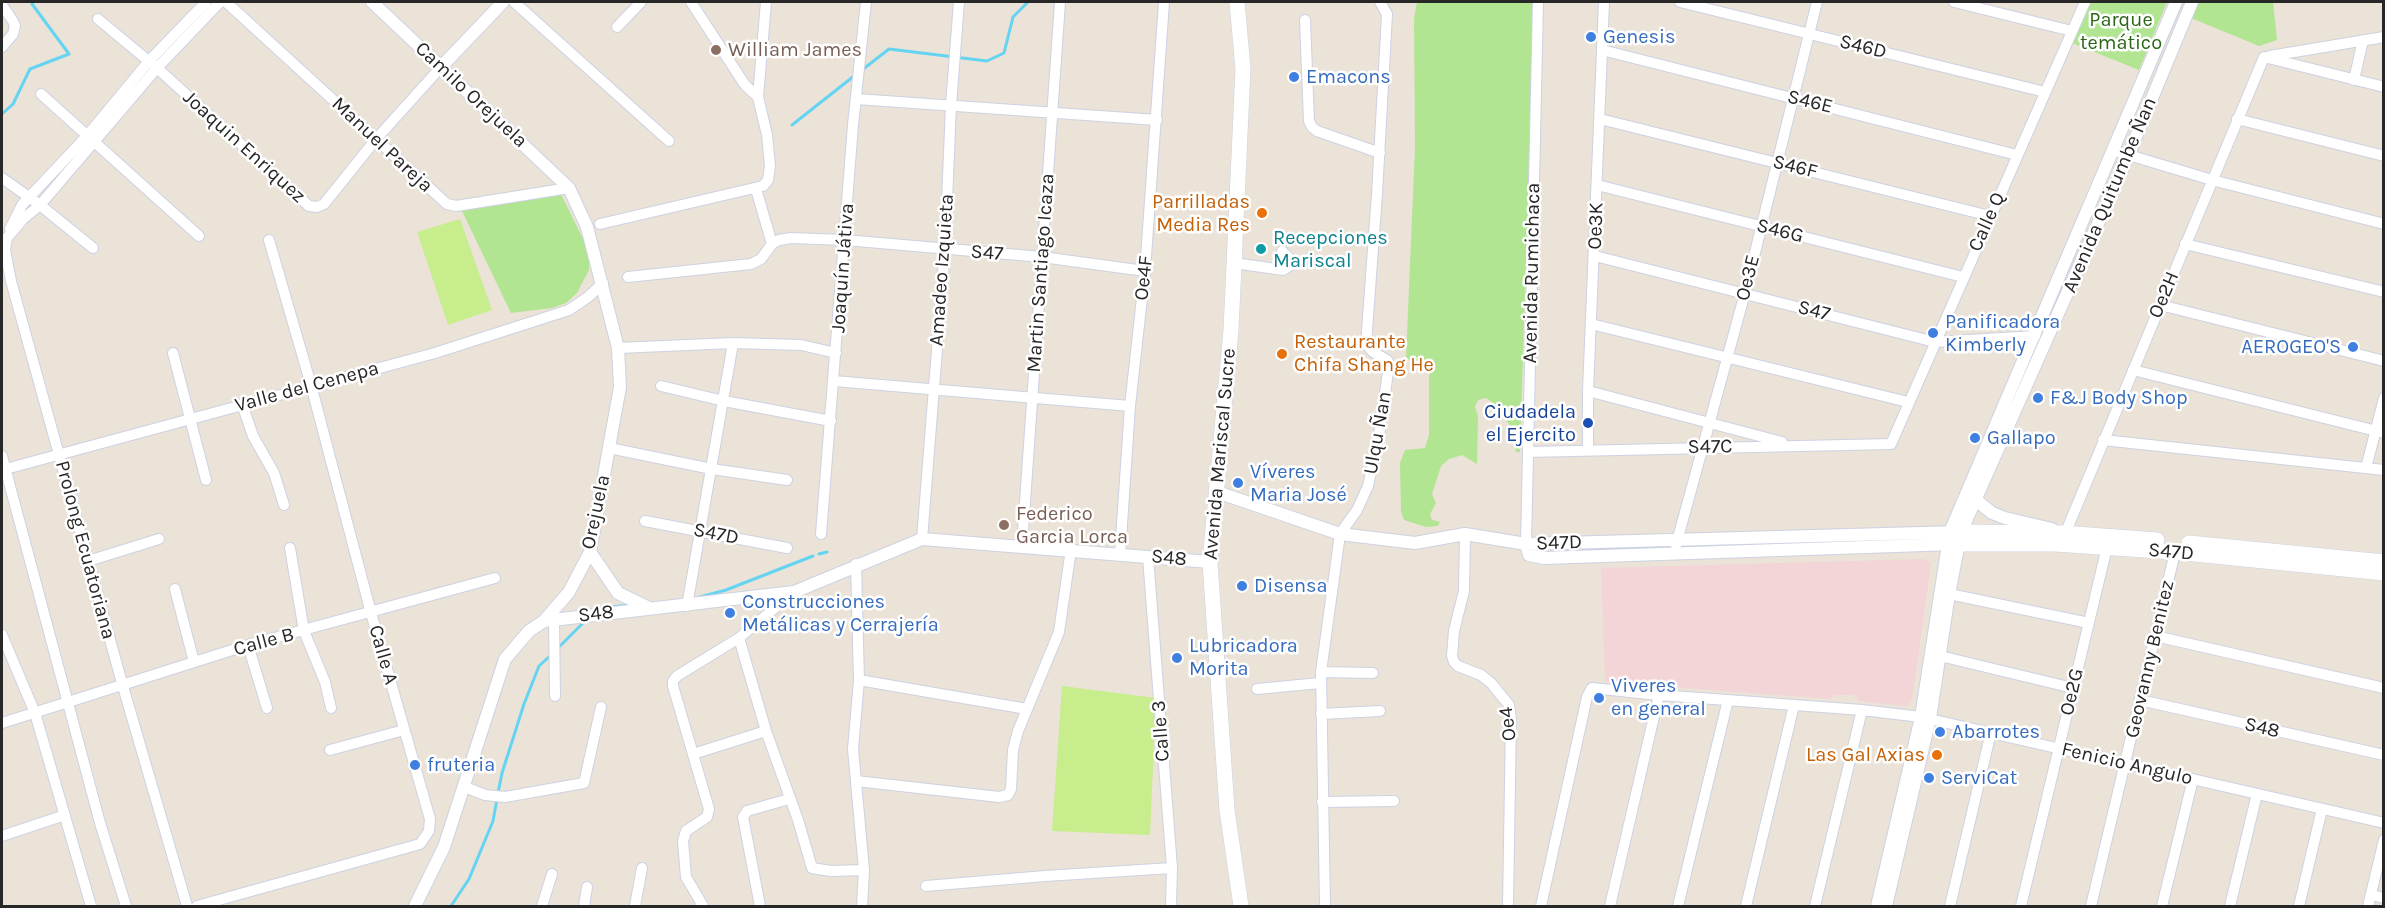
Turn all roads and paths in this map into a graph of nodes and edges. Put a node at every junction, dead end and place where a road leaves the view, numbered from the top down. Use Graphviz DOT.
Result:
graph roads {
  1 [pos="206,2"];
  2 [pos="220,2"];
  3 [pos="226,2"];
  4 [pos="372,2"];
  5 [pos="503,2"];
  6 [pos="514,2"];
  7 [pos="640,2"];
  8 [pos="691,2"];
  9 [pos="766,2"];
  10 [pos="866,2"];
  11 [pos="959,2"];
  12 [pos="1060,2"];
  13 [pos="1164,2"];
  14 [pos="1237,2"];
  15 [pos="1380,2"];
  16 [pos="1538,2"];
  17 [pos="1604,2"];
  18 [pos="1680,2"];
  19 [pos="1817,2"];
  20 [pos="1954,2"];
  21 [pos="2085,2"];
  22 [pos="2176,2"];
  23 [pos="2192,2"];
  24 [pos="2,6"];
  25 [pos="98,19"];
  26 [pos="1305,20"];
  27 [pos="617,27"];
  28 [pos="2072,31"];
  29 [pos="1809,33"];
  30 [pos="2384,37"];
  31 [pos="2363,40"];
  32 [pos="2,47"];
  33 [pos="1602,50"];
  34 [pos="2264,57"];
  35 [pos="153,64"];
  36 [pos="442,66"];
  37 [pos="2354,80"];
  38 [pos="2384,87"];
  39 [pos="2045,92"];
  40 [pos="41,94"];
  41 [pos="758,97"];
  42 [pos="1793,98"];
  43 [pos="856,99"];
  44 [pos="951,105"];
  45 [pos="1052,114"];
  46 [pos="1600,119"];
  47 [pos="2237,119"];
  48 [pos="1157,120"];
  49 [pos="377,138"];
  50 [pos="90,139"];
  51 [pos="669,141"];
  52 [pos="2112,150"];
  53 [pos="1380,153"];
  54 [pos="2017,154"];
  55 [pos="2128,156"];
  56 [pos="2384,156"];
  57 [pos="1777,163"];
  58 [pos="2,178"];
  59 [pos="2212,180"];
  60 [pos="1598,185"];
  61 [pos="569,188"];
  62 [pos="751,190"];
  63 [pos="29,197"];
  64 [pos="40,205"];
  65 [pos="1990,216"];
  66 [pos="600,224"];
  67 [pos="2384,224"];
  68 [pos="1761,226"];
  69 [pos="199,236"];
  70 [pos="7,238"];
  71 [pos="269,240"];
  72 [pos="845,240"];
  73 [pos="772,244"];
  74 [pos="2185,244"];
  75 [pos="93,248"];
  76 [pos="945,249"];
  77 [pos="1282,252"];
  78 [pos="1595,256"];
  79 [pos="1042,257"];
  80 [pos="1234,263"];
  81 [pos="4,266"];
  82 [pos="1145,271"];
  83 [pos="628,277"];
  84 [pos="1963,277"];
  85 [pos="603,283"];
  86 [pos="2384,292"];
  87 [pos="1745,293"];
  88 [pos="2160,305"];
  89 [pos="1590,324"];
  90 [pos="2035,336"];
  91 [pos="1935,342"];
  92 [pos="733,343"];
  93 [pos="618,348"];
  94 [pos="837,352"];
  95 [pos="173,353"];
  96 [pos="1727,358"];
  97 [pos="2384,361"];
  98 [pos="2133,370"];
  99 [pos="834,381"];
  100 [pos="311,385"];
  101 [pos="661,386"];
  102 [pos="933,390"];
  103 [pos="1588,391"];
  104 [pos="2384,398"];
  105 [pos="1032,399"];
  106 [pos="724,401"];
  107 [pos="1908,402"];
  108 [pos="242,404"];
  109 [pos="1130,406"];
  110 [pos="190,418"];
  111 [pos="831,422"];
  112 [pos="1710,422"];
  113 [pos="2379,432"];
  114 [pos="2103,440"];
  115 [pos="1891,444"];
  116 [pos="1794,445"];
  117 [pos="1704,447"];
  118 [pos="609,448"];
  119 [pos="1588,450"];
  120 [pos="1528,452"];
  121 [pos="59,455"];
  122 [pos="2,456"];
  123 [pos="2366,468"];
  124 [pos="3,469"];
  125 [pos="712,469"];
  126 [pos="2384,470"];
  127 [pos="206,480"];
  128 [pos="787,480"];
  129 [pos="1217,492"];
  130 [pos="1976,500"];
  131 [pos="284,505"];
  132 [pos="645,521"];
  133 [pos="700,531"];
  134 [pos="821,534"];
  135 [pos="1340,534"];
  136 [pos="1465,534"];
  137 [pos="2063,534"];
  138 [pos="1954,538"];
  139 [pos="159,539"];
  140 [pos="922,539"];
  141 [pos="1678,539"];
  142 [pos="1526,544"];
  143 [pos="1022,545"];
  144 [pos="2107,547"];
  145 [pos="290,548"];
  146 [pos="787,548"];
  147 [pos="1071,549"];
  148 [pos="590,552"];
  149 [pos="2175,552"];
  150 [pos="2228,552"];
  151 [pos="1120,554"];
  152 [pos="1674,554"];
  153 [pos="1148,556"];
  154 [pos="88,561"];
  155 [pos="1210,562"];
  156 [pos="2384,562"];
  157 [pos="856,564"];
  158 [pos="2384,573"];
  159 [pos="495,578"];
  160 [pos="175,589"];
  161 [pos="794,592"];
  162 [pos="1949,594"];
  163 [pos="687,606"];
  164 [pos="648,608"];
  165 [pos="371,613"];
  166 [pos="549,620"];
  167 [pos="2089,623"];
  168 [pos="304,631"];
  169 [pos="2,635"];
  170 [pos="2155,636"];
  171 [pos="739,638"];
  172 [pos="248,645"];
  173 [pos="1940,656"];
  174 [pos="194,662"];
  175 [pos="1373,673"];
  176 [pos="1320,677"];
  177 [pos="859,680"];
  178 [pos="122,684"];
  179 [pos="1257,688"];
  180 [pos="2073,688"];
  181 [pos="2384,688"];
  182 [pos="1659,695"];
  183 [pos="555,696"];
  184 [pos="1728,700"];
  185 [pos="2140,700"];
  186 [pos="67,701"];
  187 [pos="1794,705"];
  188 [pos="601,707"];
  189 [pos="267,708"];
  190 [pos="331,708"];
  191 [pos="1028,709"];
  192 [pos="1862,710"];
  193 [pos="1380,711"];
  194 [pos="35,713"];
  195 [pos="1321,714"];
  196 [pos="1926,718"];
  197 [pos="2,723"];
  198 [pos="404,730"];
  199 [pos="766,731"];
  200 [pos="1991,732"];
  201 [pos="2059,748"];
  202 [pos="330,750"];
  203 [pos="693,754"];
  204 [pos="2384,755"];
  205 [pos="2125,764"];
  206 [pos="2193,779"];
  207 [pos="856,781"];
  208 [pos="465,787"];
  209 [pos="2258,794"];
  210 [pos="789,799"];
  211 [pos="1395,801"];
  212 [pos="1322,802"];
  213 [pos="2322,809"];
  214 [pos="65,815"];
  215 [pos="2384,824"];
  216 [pos="2,836"];
  217 [pos="2384,840"];
  218 [pos="642,868"];
  219 [pos="1172,868"];
  220 [pos="864,870"];
  221 [pos="552,874"];
  222 [pos="926,886"];
  223 [pos="587,887"];
  224 [pos="2371,895"];
  225 [pos="2384,898"];
  226 [pos="91,906"];
  227 [pos="126,906"];
  228 [pos="187,906"];
  229 [pos="197,906"];
  230 [pos="415,906"];
  231 [pos="542,906"];
  232 [pos="584,906"];
  233 [pos="635,906"];
  234 [pos="703,906"];
  235 [pos="760,906"];
  236 [pos="862,906"];
  237 [pos="1171,906"];
  238 [pos="1241,906"];
  239 [pos="1323,906"];
  240 [pos="1508,906"];
  241 [pos="1541,906"];
  242 [pos="1610,906"];
  243 [pos="1678,906"];
  244 [pos="1746,906"];
  245 [pos="1815,906"];
  246 [pos="1876,906"];
  247 [pos="1886,906"];
  248 [pos="1950,906"];
  249 [pos="2021,906"];
  250 [pos="2091,906"];
  251 [pos="2162,906"];
  252 [pos="2230,906"];
  253 [pos="2299,906"];
  254 [pos="2368,906"];
  1 -- 35 [label="street"];
  2 -- 35 [label="street"];
  3 -- 49 [label="street, Manuel Pareja"];
  4 -- 36 [label="street, Camilo Orejuela"];
  5 -- 36 [label="street, Joaquin Enriquez"];
  6 -- 51 [label="street"];
  7 -- 27 [label="street"];
  8 -- 41 [label="street"];
  9 -- 41 [label="street"];
  10 -- 43 [label="street, Joaquín Játiva"];
  11 -- 44 [label="street, Amadeo Izquieta"];
  12 -- 45 [label="street, Martin Santiago Icaza"];
  13 -- 48 [label="street, Oe4F"];
  14 -- 80 [label="main road, Avenida Mariscal Sucre"];
  15 -- 53 [label="street, Ulqu Ñan"];
  16 -- 120 [label="street, Avenida Rumichaca"];
  17 -- 33 [label="street, Oe3K"];
  18 -- 29 [label="street, S46D"];
  19 -- 29 [label="street, Oe3E"];
  20 -- 28 [label="street"];
  21 -- 28 [label="street, Calle Q"];
  22 -- 52 [label="street, Avenida Quitumbe Ñan"];
  23 -- 55 [label="street, Avenida Quitumbe Ñan"];
  24 -- 32 [label="street"];
  25 -- 35 [label="street, Joaquin Enriquez"];
  26 -- 53 [label="street"];
  28 -- 39 [label="street, Calle Q"];
  29 -- 39 [label="street, S46D"];
  29 -- 42 [label="street, Oe3E"];
  30 -- 31 [label="street"];
  31 -- 34 [label="street"];
  31 -- 37 [label="street"];
  33 -- 42 [label="street, S46E"];
  33 -- 46 [label="street, Oe3K"];
  34 -- 37 [label="street"];
  34 -- 47 [label="street, Oe2H"];
  35 -- 49 [label="street, Joaquin Enriquez"];
  35 -- 50 [label="street"];
  36 -- 49 [label="street, Joaquin Enriquez"];
  36 -- 61 [label="street, Camilo Orejuela"];
  37 -- 38 [label="street"];
  39 -- 54 [label="street, Calle Q"];
  40 -- 50 [label="street"];
  41 -- 62 [label="street"];
  42 -- 54 [label="street, S46E"];
  42 -- 57 [label="street, Oe3E"];
  43 -- 44 [label="street"];
  43 -- 72 [label="street, Joaquín Játiva"];
  44 -- 45 [label="street"];
  44 -- 76 [label="street, Amadeo Izquieta"];
  45 -- 48 [label="street"];
  45 -- 79 [label="street, Martin Santiago Icaza"];
  46 -- 57 [label="street, S46F"];
  46 -- 60 [label="street, Oe3K"];
  47 -- 56 [label="street"];
  47 -- 59 [label="street, Oe2H"];
  48 -- 82 [label="street, Oe4F"];
  49 -- 61 [label="street, Manuel Pareja"];
  50 -- 63 [label="street"];
  50 -- 64 [label="street"];
  50 -- 69 [label="street"];
  52 -- 55 [label="street"];
  52 -- 90 [label="street, Avenida Quitumbe Ñan"];
  53 -- 135 [label="street, Ulqu Ñan"];
  54 -- 65 [label="street, Calle Q"];
  55 -- 59 [label="street"];
  55 -- 130 [label="street, Avenida Quitumbe Ñan"];
  57 -- 65 [label="street, S46F"];
  57 -- 68 [label="street, Oe3E"];
  58 -- 63 [label="street"];
  59 -- 67 [label="street"];
  59 -- 74 [label="street, Oe2H"];
  60 -- 68 [label="street, S46G"];
  60 -- 78 [label="street, Oe3K"];
  61 -- 85 [label="street, Orejuela"];
  62 -- 66 [label="street"];
  62 -- 73 [label="street"];
  63 -- 64 [label="street"];
  63 -- 70 [label="street"];
  64 -- 70 [label="street"];
  64 -- 75 [label="street"];
  65 -- 84 [label="street, Calle Q"];
  68 -- 84 [label="street, S46G"];
  68 -- 87 [label="street, Oe3E"];
  70 -- 81 [label="street, Prolong Ecuatoriana"];
  71 -- 100 [label="street, Calle A"];
  72 -- 73 [label="street, S47"];
  72 -- 76 [label="street, S47"];
  72 -- 94 [label="street, Joaquín Játiva"];
  73 -- 83 [label="street"];
  74 -- 86 [label="street"];
  74 -- 88 [label="street, Oe2H"];
  76 -- 79 [label="street, S47"];
  76 -- 102 [label="street, Amadeo Izquieta"];
  77 -- 80 [label="street"];
  78 -- 87 [label="street, S47"];
  78 -- 89 [label="street, Oe3K"];
  79 -- 82 [label="street, S47"];
  79 -- 105 [label="street, Martin Santiago Icaza"];
  80 -- 129 [label="main road, Avenida Mariscal Sucre"];
  81 -- 121 [label="street, Prolong Ecuatoriana"];
  82 -- 109 [label="street, Oe4F"];
  84 -- 91 [label="street, Calle Q"];
  85 -- 93 [label="street, Orejuela"];
  85 -- 100 [label="street, Valle del Cenepa"];
  87 -- 91 [label="street, S47"];
  87 -- 96 [label="street, Oe3E"];
  88 -- 97 [label="street"];
  88 -- 98 [label="street, Oe2H"];
  89 -- 96 [label="street"];
  89 -- 103 [label="street, Oe3K"];
  90 -- 91 [label="street, S47"];
  90 -- 138 [label="street, Avenida Quitumbe Ñan"];
  91 -- 107 [label="street, Calle Q"];
  92 -- 93 [label="street"];
  92 -- 94 [label="street"];
  92 -- 106 [label="street"];
  93 -- 118 [label="street, Orejuela"];
  94 -- 99 [label="street, Joaquín Játiva"];
  95 -- 110 [label="street"];
  96 -- 107 [label="street"];
  96 -- 112 [label="street, Oe3E"];
  98 -- 113 [label="street"];
  98 -- 114 [label="street, Oe2H"];
  99 -- 102 [label="street"];
  99 -- 111 [label="street, Joaquín Játiva"];
  100 -- 108 [label="street, Valle del Cenepa"];
  100 -- 165 [label="street, Calle A"];
  101 -- 106 [label="street"];
  102 -- 105 [label="street"];
  102 -- 140 [label="street, Amadeo Izquieta"];
  103 -- 112 [label="street"];
  103 -- 119 [label="street, Oe3K"];
  104 -- 113 [label="street"];
  105 -- 109 [label="street"];
  105 -- 143 [label="street, Martin Santiago Icaza"];
  106 -- 111 [label="street"];
  106 -- 125 [label="street"];
  107 -- 115 [label="street, Calle Q"];
  108 -- 110 [label="street, Valle del Cenepa"];
  108 -- 131 [label="street"];
  109 -- 151 [label="street, Oe4F"];
  110 -- 121 [label="street, Valle del Cenepa"];
  110 -- 127 [label="street"];
  111 -- 134 [label="street, Joaquín Játiva"];
  112 -- 116 [label="street"];
  112 -- 117 [label="street, Oe3E"];
  113 -- 123 [label="street"];
  114 -- 123 [label="street"];
  114 -- 137 [label="street, Oe2H"];
  115 -- 116 [label="street, S47C"];
  116 -- 117 [label="street, S47C"];
  117 -- 119 [label="street, S47C"];
  117 -- 141 [label="street, Oe3E"];
  118 -- 125 [label="street"];
  118 -- 148 [label="street, Orejuela"];
  119 -- 120 [label="street, S47C"];
  120 -- 142 [label="street, Avenida Rumichaca"];
  121 -- 124 [label="street, Valle del Cenepa"];
  121 -- 154 [label="street, Prolong Ecuatoriana"];
  122 -- 124 [label="street"];
  123 -- 126 [label="street"];
  124 -- 186 [label="street"];
  125 -- 128 [label="street"];
  125 -- 133 [label="street"];
  129 -- 135 [label="street"];
  129 -- 155 [label="main road, Avenida Mariscal Sucre"];
  130 -- 137 [label="street"];
  130 -- 138 [label="street, Avenida Quitumbe Ñan"];
  132 -- 133 [label="street, S47D"];
  133 -- 146 [label="street, S47D"];
  133 -- 163 [label="street"];
  135 -- 136 [label="street"];
  135 -- 176 [label="street, Ulqu Ñan"];
  136 -- 142 [label="street"];
  136 -- 240 [label="street, Oe4"];
  137 -- 138 [label="main road, S47D"];
  137 -- 150 [label="main road, S47D"];
  138 -- 141 [label="street, S47D"];
  138 -- 144 [label="main road, S47D"];
  138 -- 152 [label="street, S47D"];
  138 -- 162 [label="street, Avenida Quitumbe Ñan"];
  138 -- 196 [label="street, Avenida Quitumbe Ñan"];
  139 -- 154 [label="street"];
  140 -- 143 [label="street, S48"];
  140 -- 157 [label="street, S48"];
  141 -- 142 [label="street, S47D"];
  141 -- 152 [label="street, Oe3E"];
  142 -- 152 [label="street, S47D"];
  143 -- 147 [label="street, S48"];
  144 -- 149 [label="main road, S47D"];
  144 -- 167 [label="street, Oe2G"];
  145 -- 168 [label="street"];
  147 -- 151 [label="street, S48"];
  147 -- 191 [label="street"];
  148 -- 164 [label="street"];
  148 -- 166 [label="street, Orejuela"];
  149 -- 150 [label="main road, S47D"];
  149 -- 170 [label="street, Geovanny Benitez"];
  150 -- 156 [label="main road, S47D"];
  150 -- 158 [label="main road, S47D"];
  151 -- 153 [label="street, S48"];
  153 -- 155 [label="street, S48"];
  153 -- 219 [label="street, Calle 3"];
  154 -- 178 [label="street, Prolong Ecuatoriana"];
  155 -- 238 [label="main road, Avenida Mariscal Sucre"];
  157 -- 161 [label="street, S48"];
  157 -- 177 [label="street"];
  159 -- 165 [label="street, Calle B"];
  160 -- 174 [label="street"];
  161 -- 163 [label="street, S48"];
  161 -- 171 [label="street"];
  162 -- 167 [label="street"];
  162 -- 173 [label="street, Avenida Quitumbe Ñan"];
  163 -- 164 [label="street, S48"];
  164 -- 166 [label="street, S48"];
  165 -- 168 [label="street, Calle B"];
  165 -- 198 [label="street, Calle A"];
  166 -- 183 [label="street"];
  166 -- 208 [label="street, Orejuela"];
  167 -- 180 [label="street, Oe2G"];
  168 -- 172 [label="street, Calle B"];
  168 -- 190 [label="street"];
  169 -- 194 [label="street"];
  170 -- 181 [label="street"];
  170 -- 185 [label="street, Geovanny Benitez"];
  171 -- 199 [label="street"];
  171 -- 203 [label="street"];
  172 -- 174 [label="street, Calle B"];
  172 -- 189 [label="street"];
  173 -- 180 [label="street"];
  173 -- 196 [label="street, Avenida Quitumbe Ñan"];
  174 -- 178 [label="street, Calle B"];
  175 -- 176 [label="street"];
  176 -- 179 [label="street"];
  176 -- 195 [label="street, Ulqu Ñan"];
  177 -- 191 [label="street"];
  177 -- 207 [label="street"];
  178 -- 186 [label="street, Calle B"];
  178 -- 228 [label="street, Prolong Ecuatoriana"];
  180 -- 201 [label="street, Oe2G"];
  182 -- 184 [label="street, Fenicio Angulo"];
  182 -- 241 [label="street, Fenicio Angulo"];
  182 -- 242 [label="street"];
  184 -- 187 [label="street, Fenicio Angulo"];
  184 -- 243 [label="street"];
  185 -- 204 [label="street, S48"];
  185 -- 205 [label="street, Geovanny Benitez"];
  186 -- 194 [label="street, Calle B"];
  186 -- 227 [label="street"];
  187 -- 192 [label="street, Fenicio Angulo"];
  187 -- 244 [label="street"];
  188 -- 208 [label="street"];
  191 -- 207 [label="street"];
  192 -- 196 [label="street, Fenicio Angulo"];
  192 -- 245 [label="street"];
  193 -- 195 [label="street"];
  194 -- 197 [label="street, Calle B"];
  194 -- 214 [label="street"];
  195 -- 212 [label="street, Ulqu Ñan"];
  196 -- 200 [label="street, Fenicio Angulo"];
  196 -- 246 [label="street, Avenida Quitumbe Ñan"];
  196 -- 247 [label="street, Avenida Quitumbe Ñan"];
  198 -- 202 [label="street"];
  198 -- 229 [label="street, Calle A"];
  199 -- 203 [label="street"];
  199 -- 210 [label="street"];
  200 -- 201 [label="street, Fenicio Angulo"];
  200 -- 248 [label="street"];
  201 -- 205 [label="street, Fenicio Angulo"];
  201 -- 249 [label="street, Oe2G"];
  203 -- 234 [label="street"];
  205 -- 206 [label="street, Fenicio Angulo"];
  205 -- 250 [label="street, Geovanny Benitez"];
  206 -- 209 [label="street, Fenicio Angulo"];
  206 -- 251 [label="street"];
  207 -- 220 [label="street"];
  208 -- 230 [label="street, Orejuela"];
  209 -- 213 [label="street, Fenicio Angulo"];
  209 -- 252 [label="street"];
  210 -- 220 [label="street"];
  210 -- 235 [label="street"];
  211 -- 212 [label="street"];
  212 -- 239 [label="street, Ulqu Ñan"];
  213 -- 215 [label="street, Fenicio Angulo"];
  213 -- 253 [label="street"];
  214 -- 216 [label="street"];
  214 -- 226 [label="street"];
  217 -- 224 [label="street"];
  218 -- 233 [label="street"];
  219 -- 222 [label="street"];
  219 -- 237 [label="street, Calle 3"];
  220 -- 236 [label="street"];
  221 -- 231 [label="street"];
  223 -- 232 [label="street"];
  224 -- 225 [label="street"];
  224 -- 254 [label="street"];
}
